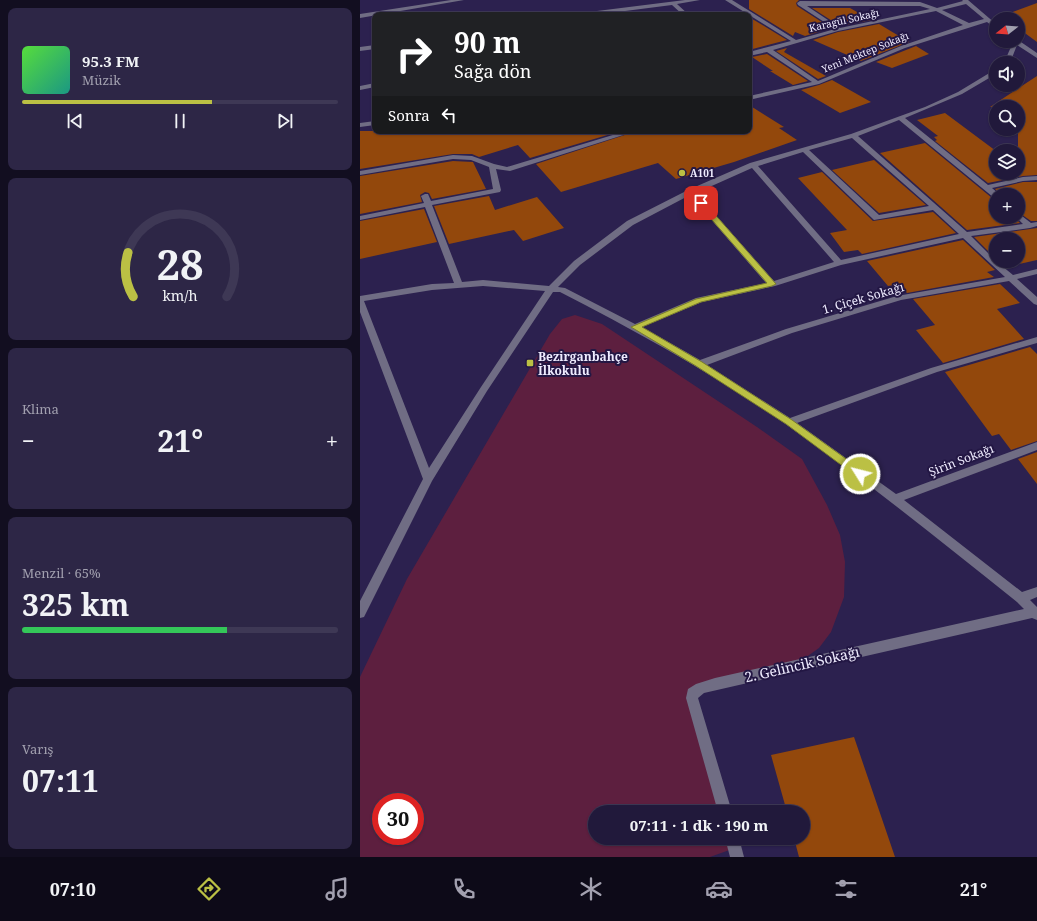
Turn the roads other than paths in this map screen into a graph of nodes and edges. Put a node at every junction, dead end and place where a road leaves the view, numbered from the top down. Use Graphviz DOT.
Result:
graph roads {
  1 [pos="412,0"];
  2 [pos="461,0"];
  3 [pos="697,0"];
  4 [pos="728,0"];
  5 [pos="795,0"];
  6 [pos="966,1"];
  7 [pos="674,4"];
  8 [pos="800,4"];
  9 [pos="415,7"];
  10 [pos="938,10"];
  11 [pos="384,12"];
  12 [pos="606,12"];
  13 [pos="683,12"];
  14 [pos="747,12"];
  15 [pos="372,14"];
  16 [pos="752,15"];
  17 [pos="360,16"];
  18 [pos="987,20"];
  19 [pos="968,25"];
  20 [pos="840,30"];
  21 [pos="796,42"];
  22 [pos="372,47"];
  23 [pos="1025,48"];
  24 [pos="360,49"];
  25 [pos="769,50"];
  26 [pos="752,53"];
  27 [pos="1037,56"];
  28 [pos="989,75"];
  29 [pos="817,83"];
  30 [pos="372,86"];
  31 [pos="360,88"];
  32 [pos="752,97"];
  33 [pos="900,117"];
  34 [pos="372,123"];
  35 [pos="360,125"];
  36 [pos="623,134"];
  37 [pos="853,135"];
  38 [pos="805,150"];
  39 [pos="753,165"];
  40 [pos="492,166"];
  41 [pos="360,173"];
  42 [pos="1037,178"];
  43 [pos="987,187"];
  44 [pos="691,192"];
  45 [pos="425,196"];
  46 [pos="427,205"];
  47 [pos="935,207"];
  48 [pos="360,218"];
  49 [pos="1025,219"];
  50 [pos="1034,225"];
  51 [pos="966,236"];
  52 [pos="839,263"];
  53 [pos="1037,271"];
  54 [pos="1011,278"];
  55 [pos="772,284"];
  56 [pos="459,285"];
  57 [pos="551,289"];
  58 [pos="360,300"];
  59 [pos="1037,302"];
  60 [pos="635,327"];
  61 [pos="1037,340"];
  62 [pos="699,364"];
  63 [pos="789,422"];
  64 [pos="1037,446"];
  65 [pos="428,479"];
  66 [pos="895,499"];
  67 [pos="1037,592"];
  68 [pos="1021,598"];
  69 [pos="360,613"];
  70 [pos="1035,613"];
  71 [pos="723,805"];
  72 [pos="734,845"];
  73 [pos="737,857"];
  1 -- 9 [label="street"];
  2 -- 9 [label="street"];
  3 -- 7 [label="street"];
  4 -- 14 [label="street"];
  5 -- 8 [label="street"];
  6 -- 10 [label="street, Karagül Sokağı"];
  6 -- 18 [label="street"];
  7 -- 12 [label="street"];
  7 -- 13 [label="street"];
  8 -- 10 [label="street"];
  8 -- 20 [label="street"];
  9 -- 11 [label="street"];
  10 -- 19 [label="street"];
  10 -- 20 [label="street, Karagül Sokağı"];
  15 -- 17 [label="street"];
  16 -- 21 [label="street"];
  18 -- 19 [label="street, Yeni Mektep Sokağı"];
  19 -- 29 [label="street, Yeni Mektep Sokağı"];
  20 -- 21 [label="street, Karagül Sokağı"];
  21 -- 25 [label="street, Karagül Sokağı"];
  22 -- 24 [label="street"];
  23 -- 27 [label="street"];
  25 -- 26 [label="street, Karagül Sokağı"];
  25 -- 29 [label="street"];
  28 -- 33 [label="street"];
  29 -- 32 [label="street, Yeni Mektep Sokağı"];
  30 -- 31 [label="street"];
  33 -- 37 [label="street"];
  33 -- 43 [label="street"];
  34 -- 35 [label="street"];
  36 -- 40 [label="street"];
  37 -- 38 [label="street"];
  37 -- 47 [label="street"];
  38 -- 39 [label="street"];
  38 -- 47 [label="street"];
  39 -- 44 [label="street"];
  39 -- 52 [label="street"];
  40 -- 41 [label="street"];
  40 -- 46 [label="street"];
  42 -- 43 [label="street"];
  44 -- 55 [label="street"];
  44 -- 57 [label="street"];
  45 -- 46 [label="street"];
  46 -- 48 [label="street"];
  46 -- 56 [label="street"];
  47 -- 51 [label="street"];
  49 -- 50 [label="street"];
  50 -- 51 [label="street"];
  51 -- 52 [label="street"];
  51 -- 54 [label="street"];
  52 -- 55 [label="street"];
  53 -- 54 [label="street, 1. Çiçek Sokağı"];
  54 -- 59 [label="street"];
  54 -- 62 [label="street, 1. Çiçek Sokağı"];
  55 -- 60 [label="street"];
  56 -- 57 [label="street"];
  56 -- 58 [label="street"];
  57 -- 60 [label="street"];
  57 -- 65 [label="street"];
  58 -- 65 [label="street"];
  60 -- 62 [label="street"];
  61 -- 63 [label="street"];
  62 -- 63 [label="street"];
  63 -- 66 [label="street"];
  64 -- 66 [label="street, Şirin Sokağı"];
  65 -- 69 [label="street"];
  66 -- 68 [label="street"];
  67 -- 68 [label="street"];
  68 -- 70 [label="street"];
  70 -- 71 [label="street, 2. Gelincik Sokağı"];
  72 -- 73 [label="street"];
}
